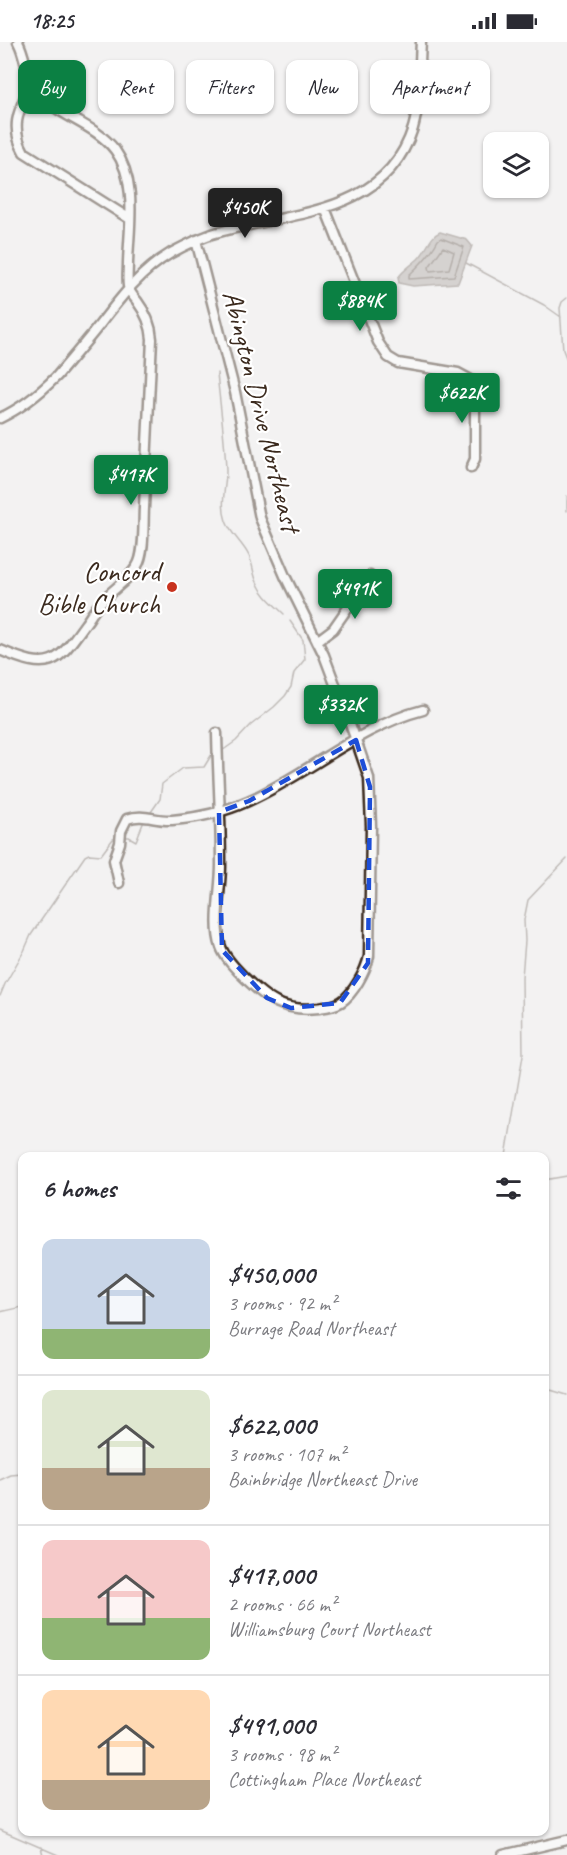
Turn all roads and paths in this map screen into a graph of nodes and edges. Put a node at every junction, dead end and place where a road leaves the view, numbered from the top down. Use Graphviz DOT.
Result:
graph roads {
  1 [pos="18,42"];
  2 [pos="421,42"];
  3 [pos="26,60"];
  4 [pos="19,114"];
  5 [pos="67,114"];
  6 [pos="325,208"];
  7 [pos="130,219"];
  8 [pos="196,240"];
  9 [pos="129,289"];
  10 [pos="0,418"];
  11 [pos="471,468"];
  12 [pos="370,576"];
  13 [pos="317,641"];
  14 [pos="0,650"];
  15 [pos="423,710"];
  16 [pos="217,733"];
  17 [pos="356,740"];
  18 [pos="219,812"];
  19 [pos="119,883"];
  20 [pos="567,1840"];
  21 [pos="503,1855"];
  1 -- 3 [label="street"];
  2 -- 6 [label="street"];
  4 -- 7 [label="street"];
  5 -- 7 [label="street"];
  6 -- 8 [label="street"];
  6 -- 11 [label="street"];
  7 -- 9 [label="street"];
  8 -- 9 [label="street"];
  8 -- 13 [label="street, Abington Drive Northeast"];
  9 -- 10 [label="street"];
  9 -- 14 [label="street"];
  12 -- 13 [label="street"];
  13 -- 17 [label="street, Abington Drive Northeast"];
  15 -- 17 [label="street"];
  16 -- 18 [label="street, Abington Drive Northeast"];
  17 -- 18 [label="street"];
  17 -- 18 [label="street, Abington Drive Northeast"];
  18 -- 19 [label="street"];
  20 -- 21 [label="street"];
}
